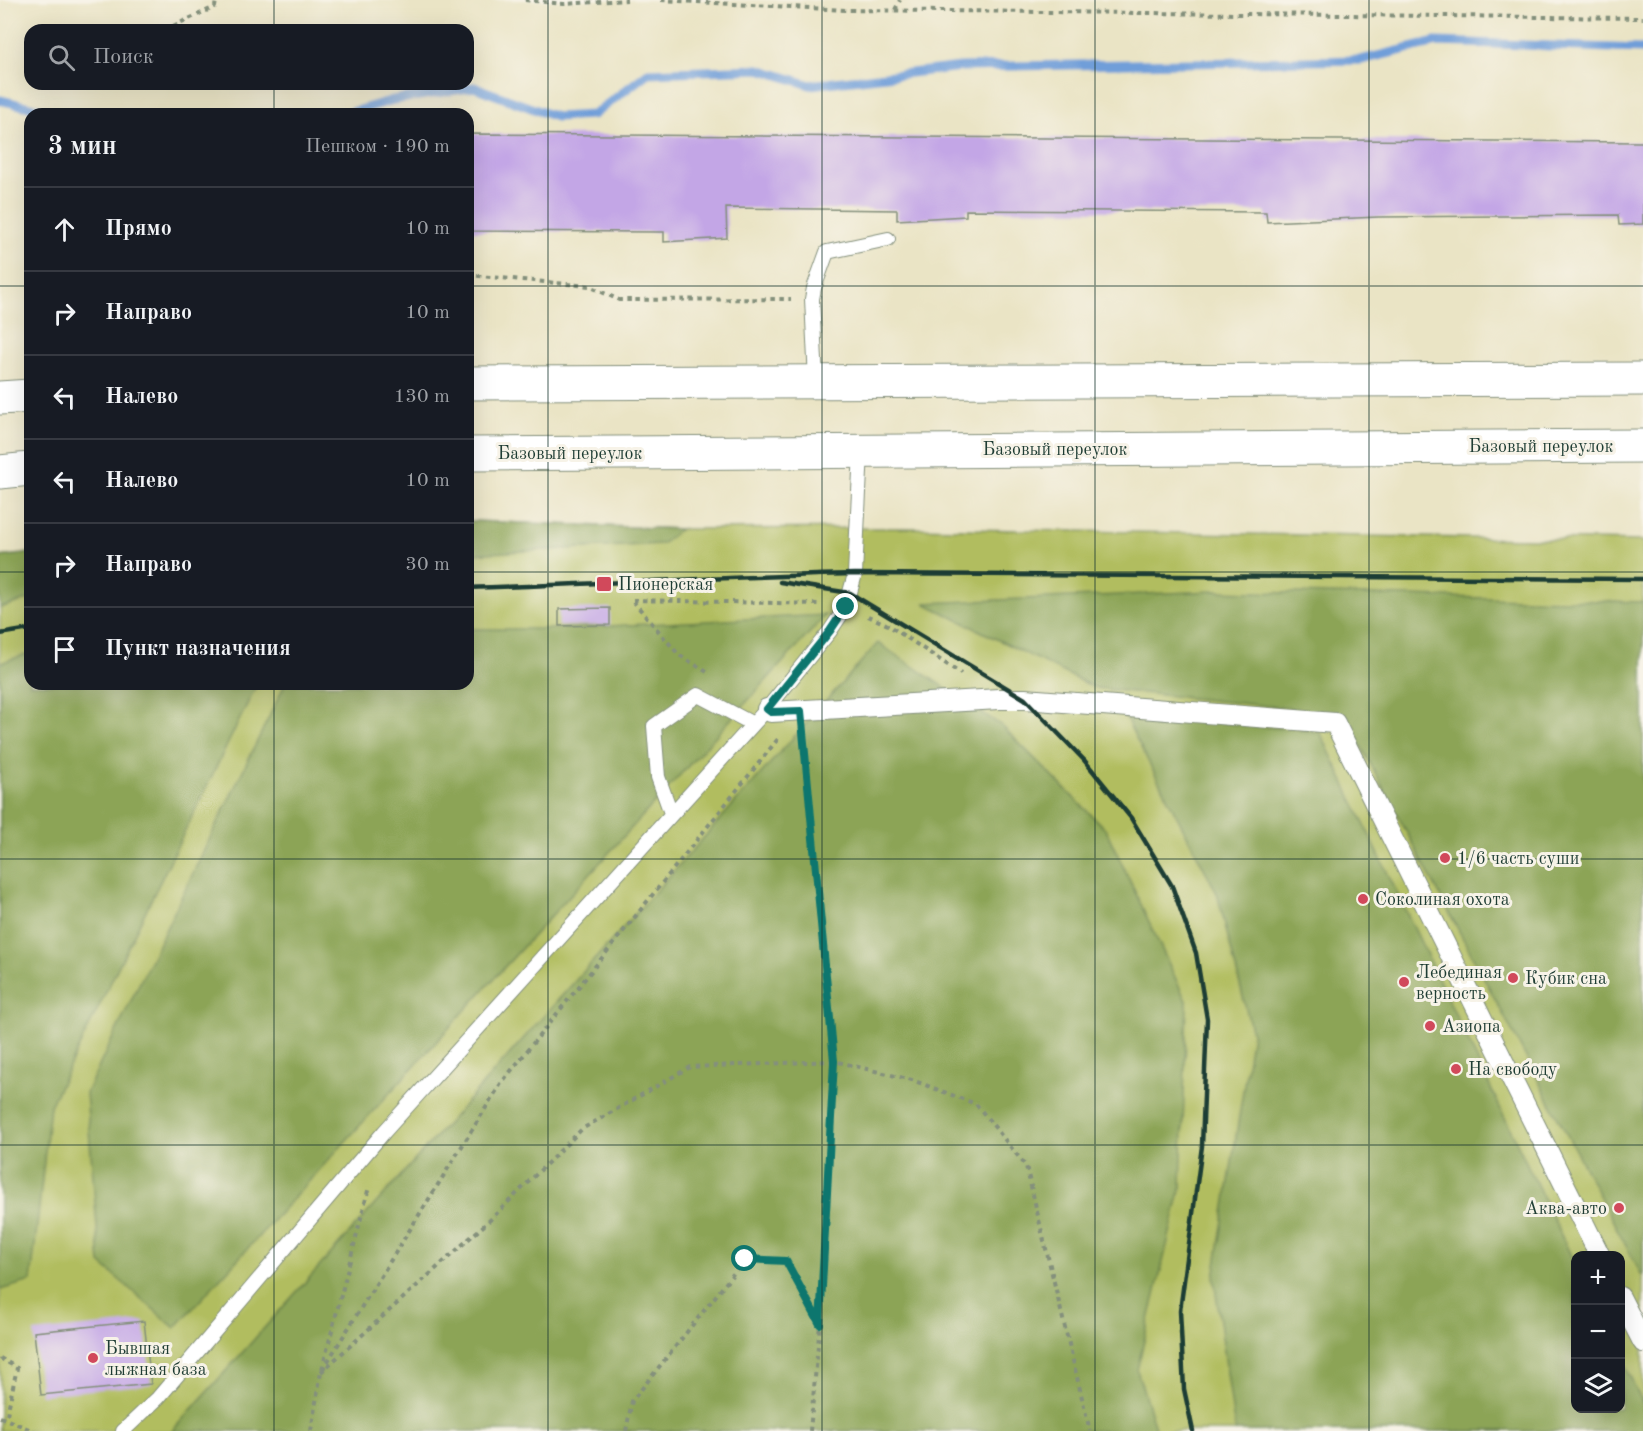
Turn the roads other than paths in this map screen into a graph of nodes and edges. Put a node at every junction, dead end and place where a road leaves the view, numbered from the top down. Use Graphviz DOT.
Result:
graph roads {
  1 [pos="888,239"];
  2 [pos="1643,379"];
  3 [pos="816,381"];
  4 [pos="474,383"];
  5 [pos="24,396"];
  6 [pos="0,398"];
  7 [pos="1643,446"];
  8 [pos="861,451"];
  9 [pos="474,454"];
  10 [pos="24,470"];
  11 [pos="0,472"];
  12 [pos="767,709"];
  13 [pos="753,724"];
  14 [pos="671,813"];
  15 [pos="1598,1251"];
  16 [pos="1624,1305"];
  17 [pos="1643,1342"];
  18 [pos="123,1431"];
  1 -- 3 [label="lane"];
  2 -- 3 [label="main road"];
  3 -- 4 [label="main road"];
  5 -- 6 [label="main road"];
  7 -- 8 [label="main road, Базовый переулок"];
  8 -- 9 [label="main road, Базовый переулок"];
  8 -- 12 [label="lane"];
  10 -- 11 [label="main road"];
  12 -- 13 [label="lane"];
  12 -- 15 [label="street"];
  13 -- 14 [label="lane"];
  13 -- 14 [label="lane"];
  14 -- 18 [label="lane"];
  16 -- 17 [label="street"];
}
